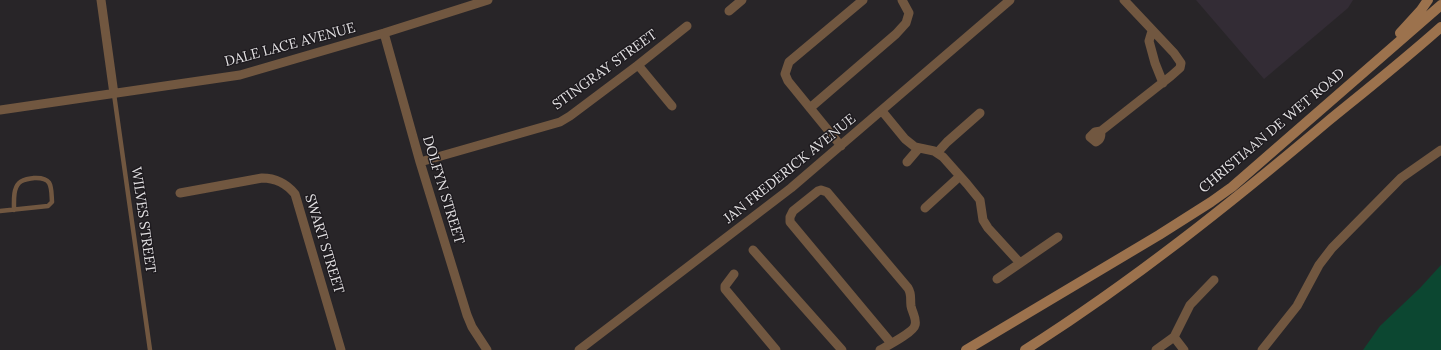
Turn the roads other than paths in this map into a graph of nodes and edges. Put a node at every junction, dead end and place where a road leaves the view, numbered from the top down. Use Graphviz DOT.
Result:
graph roads {
  1 [pos="101,0"];
  2 [pos="488,0"];
  3 [pos="742,0"];
  4 [pos="863,0"];
  5 [pos="902,0"];
  6 [pos="1010,0"];
  7 [pos="1124,0"];
  8 [pos="1428,0"];
  9 [pos="1441,5"];
  10 [pos="729,11"];
  11 [pos="687,26"];
  12 [pos="1439,30"];
  13 [pos="1152,31"];
  14 [pos="384,33"];
  15 [pos="1375,62"];
  16 [pos="638,65"];
  17 [pos="1163,83"];
  18 [pos="114,94"];
  19 [pos="672,106"];
  20 [pos="810,108"];
  21 [pos="0,110"];
  22 [pos="882,111"];
  23 [pos="980,113"];
  24 [pos="1101,131"];
  25 [pos="841,146"];
  26 [pos="919,148"];
  27 [pos="1441,150"];
  28 [pos="937,153"];
  29 [pos="420,162"];
  30 [pos="907,162"];
  31 [pos="960,176"];
  32 [pos="180,193"];
  33 [pos="925,208"];
  34 [pos="14,210"];
  35 [pos="0,211"];
  36 [pos="1058,237"];
  37 [pos="753,250"];
  38 [pos="1020,263"];
  39 [pos="734,274"];
  40 [pos="997,279"];
  41 [pos="1214,280"];
  42 [pos="1174,337"];
  43 [pos="892,343"];
  44 [pos="150,350"];
  45 [pos="341,350"];
  46 [pos="487,350"];
  47 [pos="579,350"];
  48 [pos="776,350"];
  49 [pos="842,350"];
  50 [pos="880,350"];
  51 [pos="966,350"];
  52 [pos="1025,350"];
  53 [pos="1156,350"];
  54 [pos="1184,350"];
  55 [pos="1262,350"];
  1 -- 18 [label="street"];
  2 -- 14 [label="street, DALE LACE AVENUE"];
  3 -- 10 [label="street"];
  4 -- 20 [label="street"];
  5 -- 20 [label="street"];
  6 -- 22 [label="street, JAN FREDERICK AVENUE"];
  7 -- 13 [label="street"];
  8 -- 15 [label="main road"];
  9 -- 15 [label="main road, CHRISTIAAN DE WET ROAD"];
  11 -- 16 [label="street, STINGRAY STREET"];
  12 -- 52 [label="main road, CHRISTIAAN DE WET ROAD"];
  13 -- 17 [label="street"];
  13 -- 17 [label="street"];
  14 -- 18 [label="street, DALE LACE AVENUE"];
  14 -- 29 [label="street, DOLFYN STREET"];
  15 -- 51 [label="main road, CHRISTIAAN DE WET ROAD"];
  16 -- 19 [label="street"];
  16 -- 29 [label="street, STINGRAY STREET"];
  17 -- 24 [label="street"];
  18 -- 21 [label="street, DALE LACE AVENUE"];
  18 -- 44 [label="lane, WILVES STREET"];
  20 -- 25 [label="street"];
  22 -- 25 [label="street, JAN FREDERICK AVENUE"];
  22 -- 26 [label="street"];
  23 -- 28 [label="street"];
  25 -- 47 [label="street, JAN FREDERICK AVENUE"];
  26 -- 28 [label="street"];
  26 -- 30 [label="street"];
  27 -- 55 [label="street"];
  28 -- 31 [label="street"];
  29 -- 46 [label="street, DOLFYN STREET"];
  31 -- 33 [label="street"];
  31 -- 38 [label="street"];
  32 -- 45 [label="street, SWART STREET"];
  34 -- 34 [label="lane"];
  34 -- 35 [label="lane"];
  36 -- 38 [label="street"];
  37 -- 49 [label="street"];
  38 -- 40 [label="street"];
  39 -- 48 [label="street"];
  41 -- 42 [label="street"];
  42 -- 53 [label="street"];
  42 -- 54 [label="street"];
  43 -- 43 [label="street"];
  43 -- 50 [label="street"];
}
